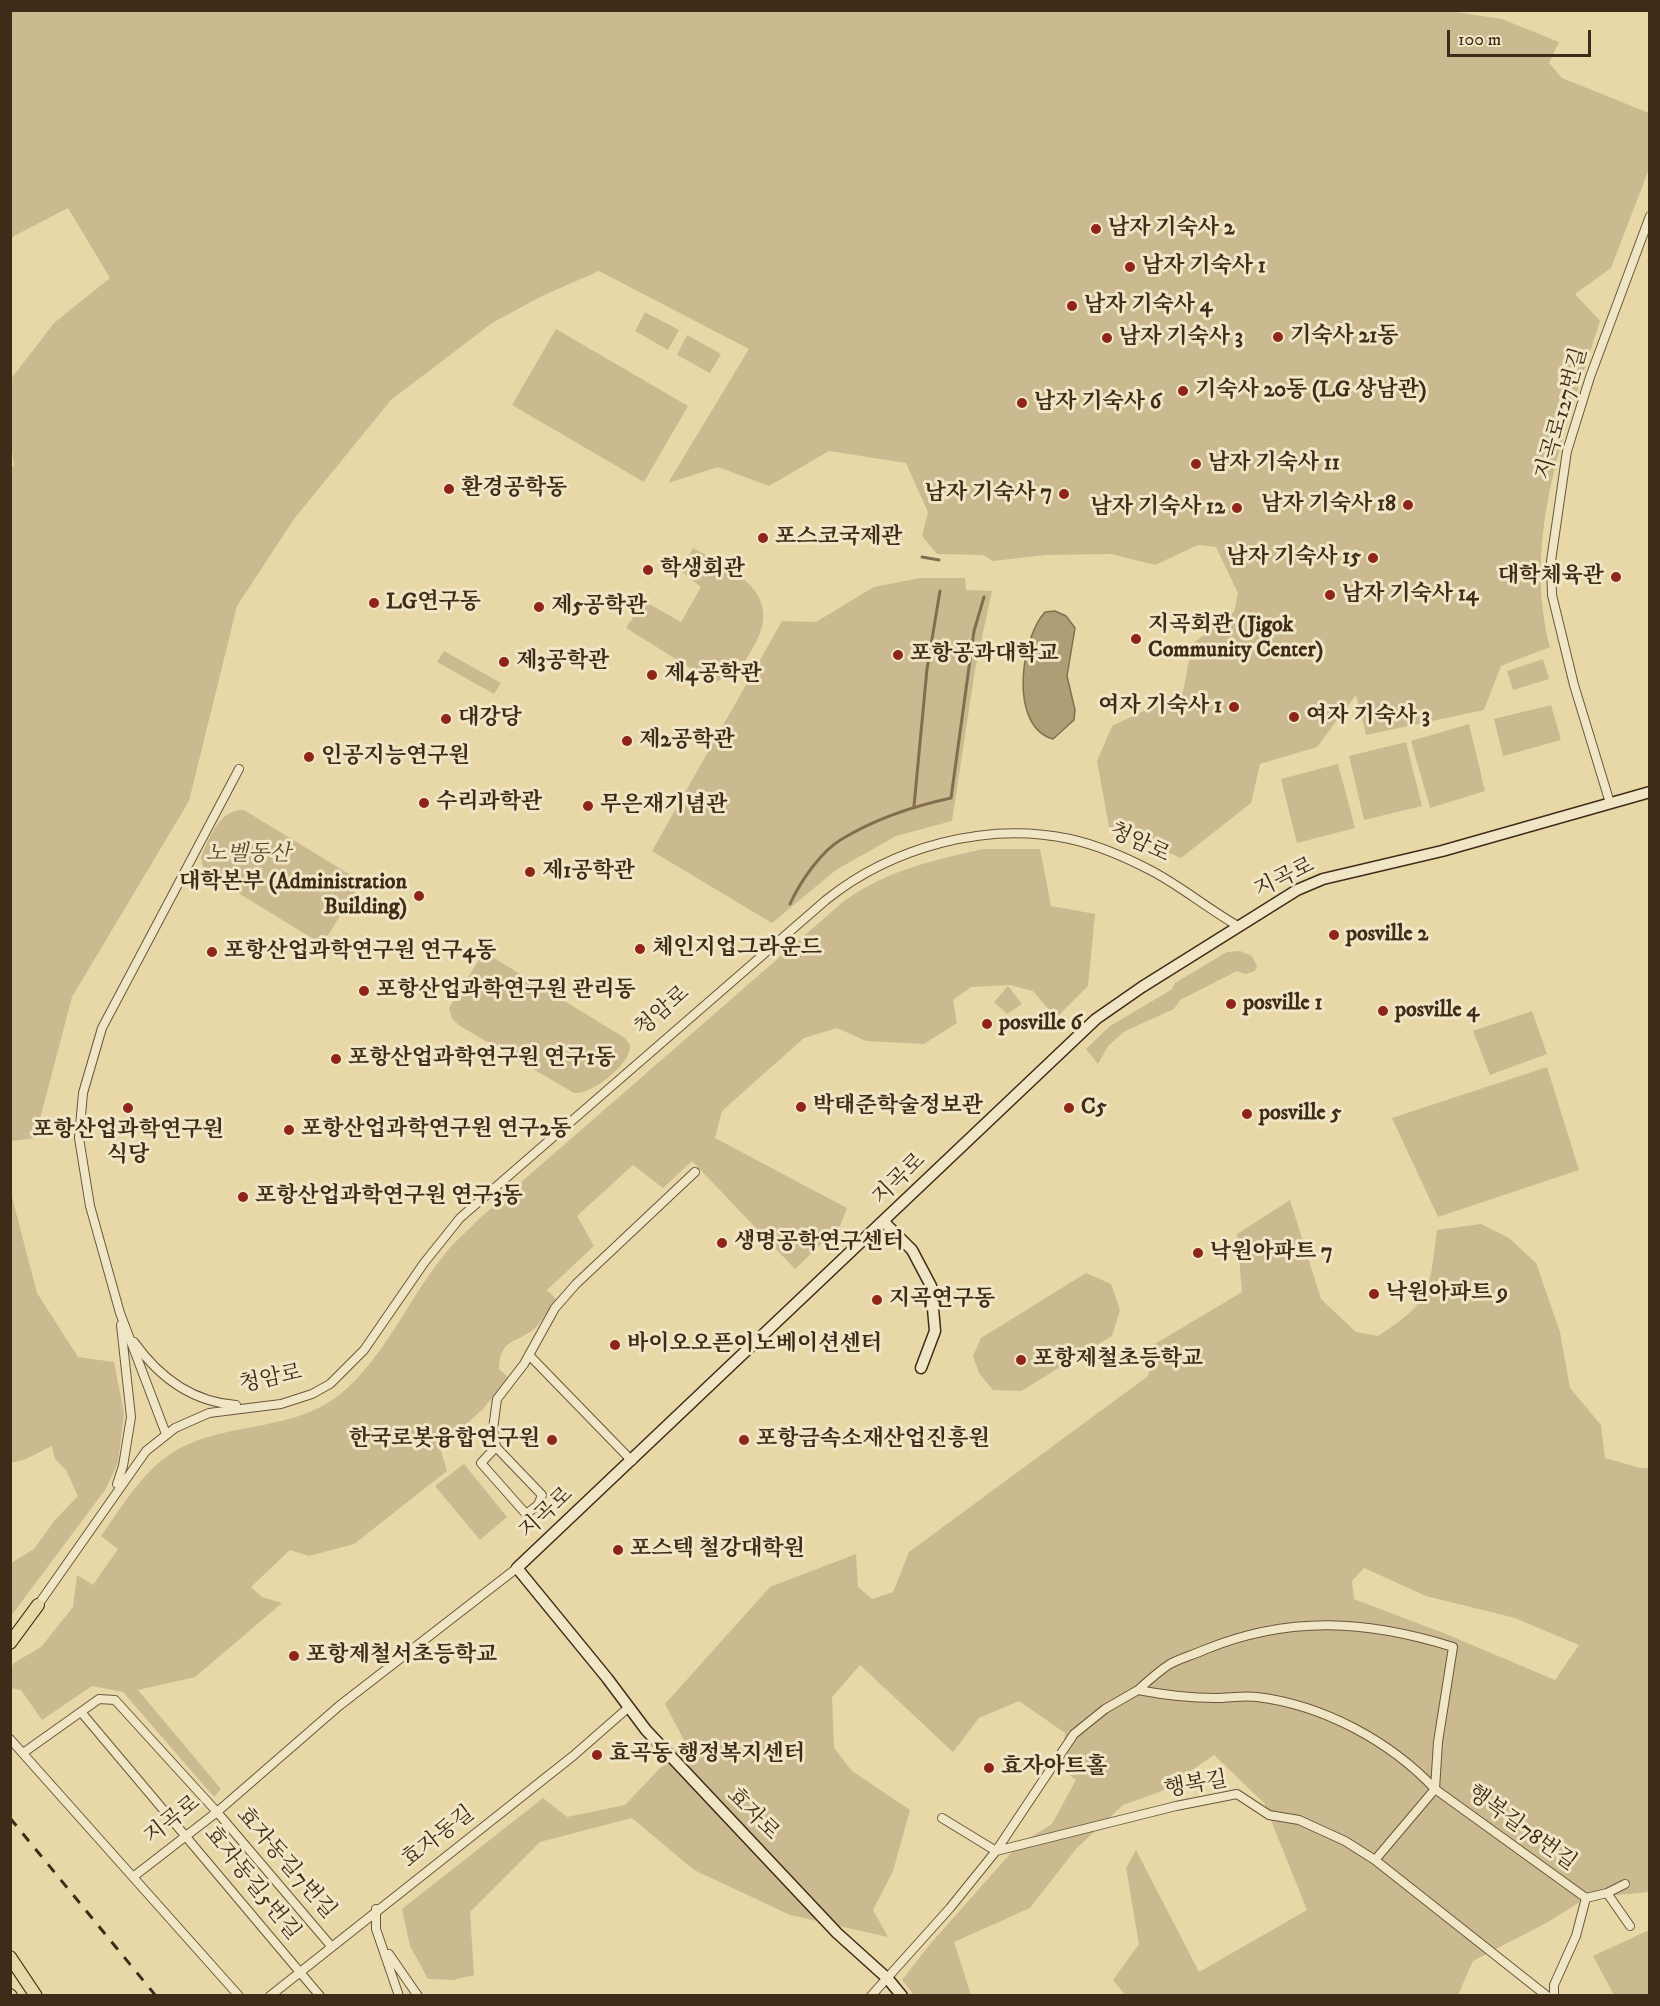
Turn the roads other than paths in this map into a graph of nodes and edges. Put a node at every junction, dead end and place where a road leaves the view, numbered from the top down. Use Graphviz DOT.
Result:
graph roads {
  1 [pos="1650,216"];
  2 [pos="239,769"];
  3 [pos="1650,792"];
  4 [pos="1610,803"];
  5 [pos="1238,926"];
  6 [pos="695,1172"];
  7 [pos="884,1222"];
  8 [pos="120,1313"];
  9 [pos="127,1333"];
  10 [pos="530,1355"];
  11 [pos="921,1368"];
  12 [pos="258,1406"];
  13 [pos="166,1434"];
  14 [pos="496,1447"];
  15 [pos="632,1461"];
  16 [pos="114,1497"];
  17 [pos="517,1568"];
  18 [pos="38,1605"];
  19 [pos="10,1643"];
  20 [pos="1138,1690"];
  21 [pos="629,1707"];
  22 [pos="81,1712"];
  23 [pos="10,1739"];
  24 [pos="23,1753"];
  25 [pos="1435,1789"];
  26 [pos="217,1812"];
  27 [pos="942,1818"];
  28 [pos="187,1835"];
  29 [pos="996,1851"];
  30 [pos="1375,1860"];
  31 [pos="133,1877"];
  32 [pos="1625,1884"];
  33 [pos="1607,1893"];
  34 [pos="1586,1898"];
  35 [pos="376,1909"];
  36 [pos="1630,1926"];
  37 [pos="381,1944"];
  38 [pos="331,1946"];
  39 [pos="10,1957"];
  40 [pos="298,1971"];
  41 [pos="888,1979"];
  42 [pos="36,1995"];
  43 [pos="239,1995"];
  44 [pos="270,1995"];
  45 [pos="320,1995"];
  46 [pos="399,1995"];
  47 [pos="418,1995"];
  48 [pos="871,1995"];
  49 [pos="902,1995"];
  50 [pos="1548,1995"];
  51 [pos="1554,1995"];
  1 -- 4 [label="street, 지곡로127번길"];
  2 -- 8 [label="street"];
  3 -- 4 [label="street, 지곡로"];
  4 -- 5 [label="street, 지곡로"];
  5 -- 7 [label="street, 지곡로"];
  5 -- 12 [label="street, 청암로"];
  6 -- 10 [label="street"];
  7 -- 11 [label="street"];
  7 -- 15 [label="street, 지곡로"];
  8 -- 9 [label="street"];
  8 -- 16 [label="street"];
  9 -- 12 [label="street"];
  9 -- 13 [label="street"];
  10 -- 14 [label="street"];
  10 -- 15 [label="street"];
  12 -- 13 [label="street, 청암로"];
  13 -- 16 [label="street, 청암로"];
  14 -- 14 [label="street"];
  15 -- 17 [label="street, 지곡로"];
  16 -- 18 [label="street, 청암로"];
  17 -- 21 [label="street, 효자로"];
  17 -- 26 [label="street, 지곡로"];
  18 -- 19 [label="main road, 청암로"];
  20 -- 25 [label="street, 행복길78번길"];
  20 -- 25 [label="street, 행복길78번길"];
  20 -- 29 [label="street, 행복길78번길"];
  21 -- 35 [label="street, 효자동길"];
  21 -- 41 [label="street, 효자로"];
  22 -- 24 [label="street"];
  22 -- 26 [label="street, 효자동길7번길"];
  22 -- 28 [label="street, 효자동길5번길"];
  23 -- 24 [label="street"];
  24 -- 31 [label="street"];
  25 -- 30 [label="street"];
  25 -- 34 [label="street, 행복길78번길"];
  26 -- 28 [label="street, 지곡로"];
  26 -- 38 [label="street, 효자동길7번길"];
  27 -- 29 [label="street"];
  28 -- 31 [label="street, 지곡로"];
  28 -- 40 [label="street, 효자동길5번길"];
  29 -- 30 [label="street, 행복길"];
  29 -- 41 [label="street"];
  30 -- 50 [label="street, 행복길"];
  31 -- 43 [label="street"];
  32 -- 33 [label="street"];
  33 -- 34 [label="street"];
  33 -- 36 [label="street"];
  34 -- 51 [label="street"];
  35 -- 37 [label="street"];
  35 -- 38 [label="street, 효자동길"];
  37 -- 46 [label="street"];
  37 -- 47 [label="street"];
  38 -- 40 [label="street, 효자동길"];
  39 -- 42 [label="main road"];
  40 -- 44 [label="street, 효자동길"];
  40 -- 45 [label="street, 효자동길5번길"];
  41 -- 48 [label="street"];
  41 -- 49 [label="street, 효자로"];
}
